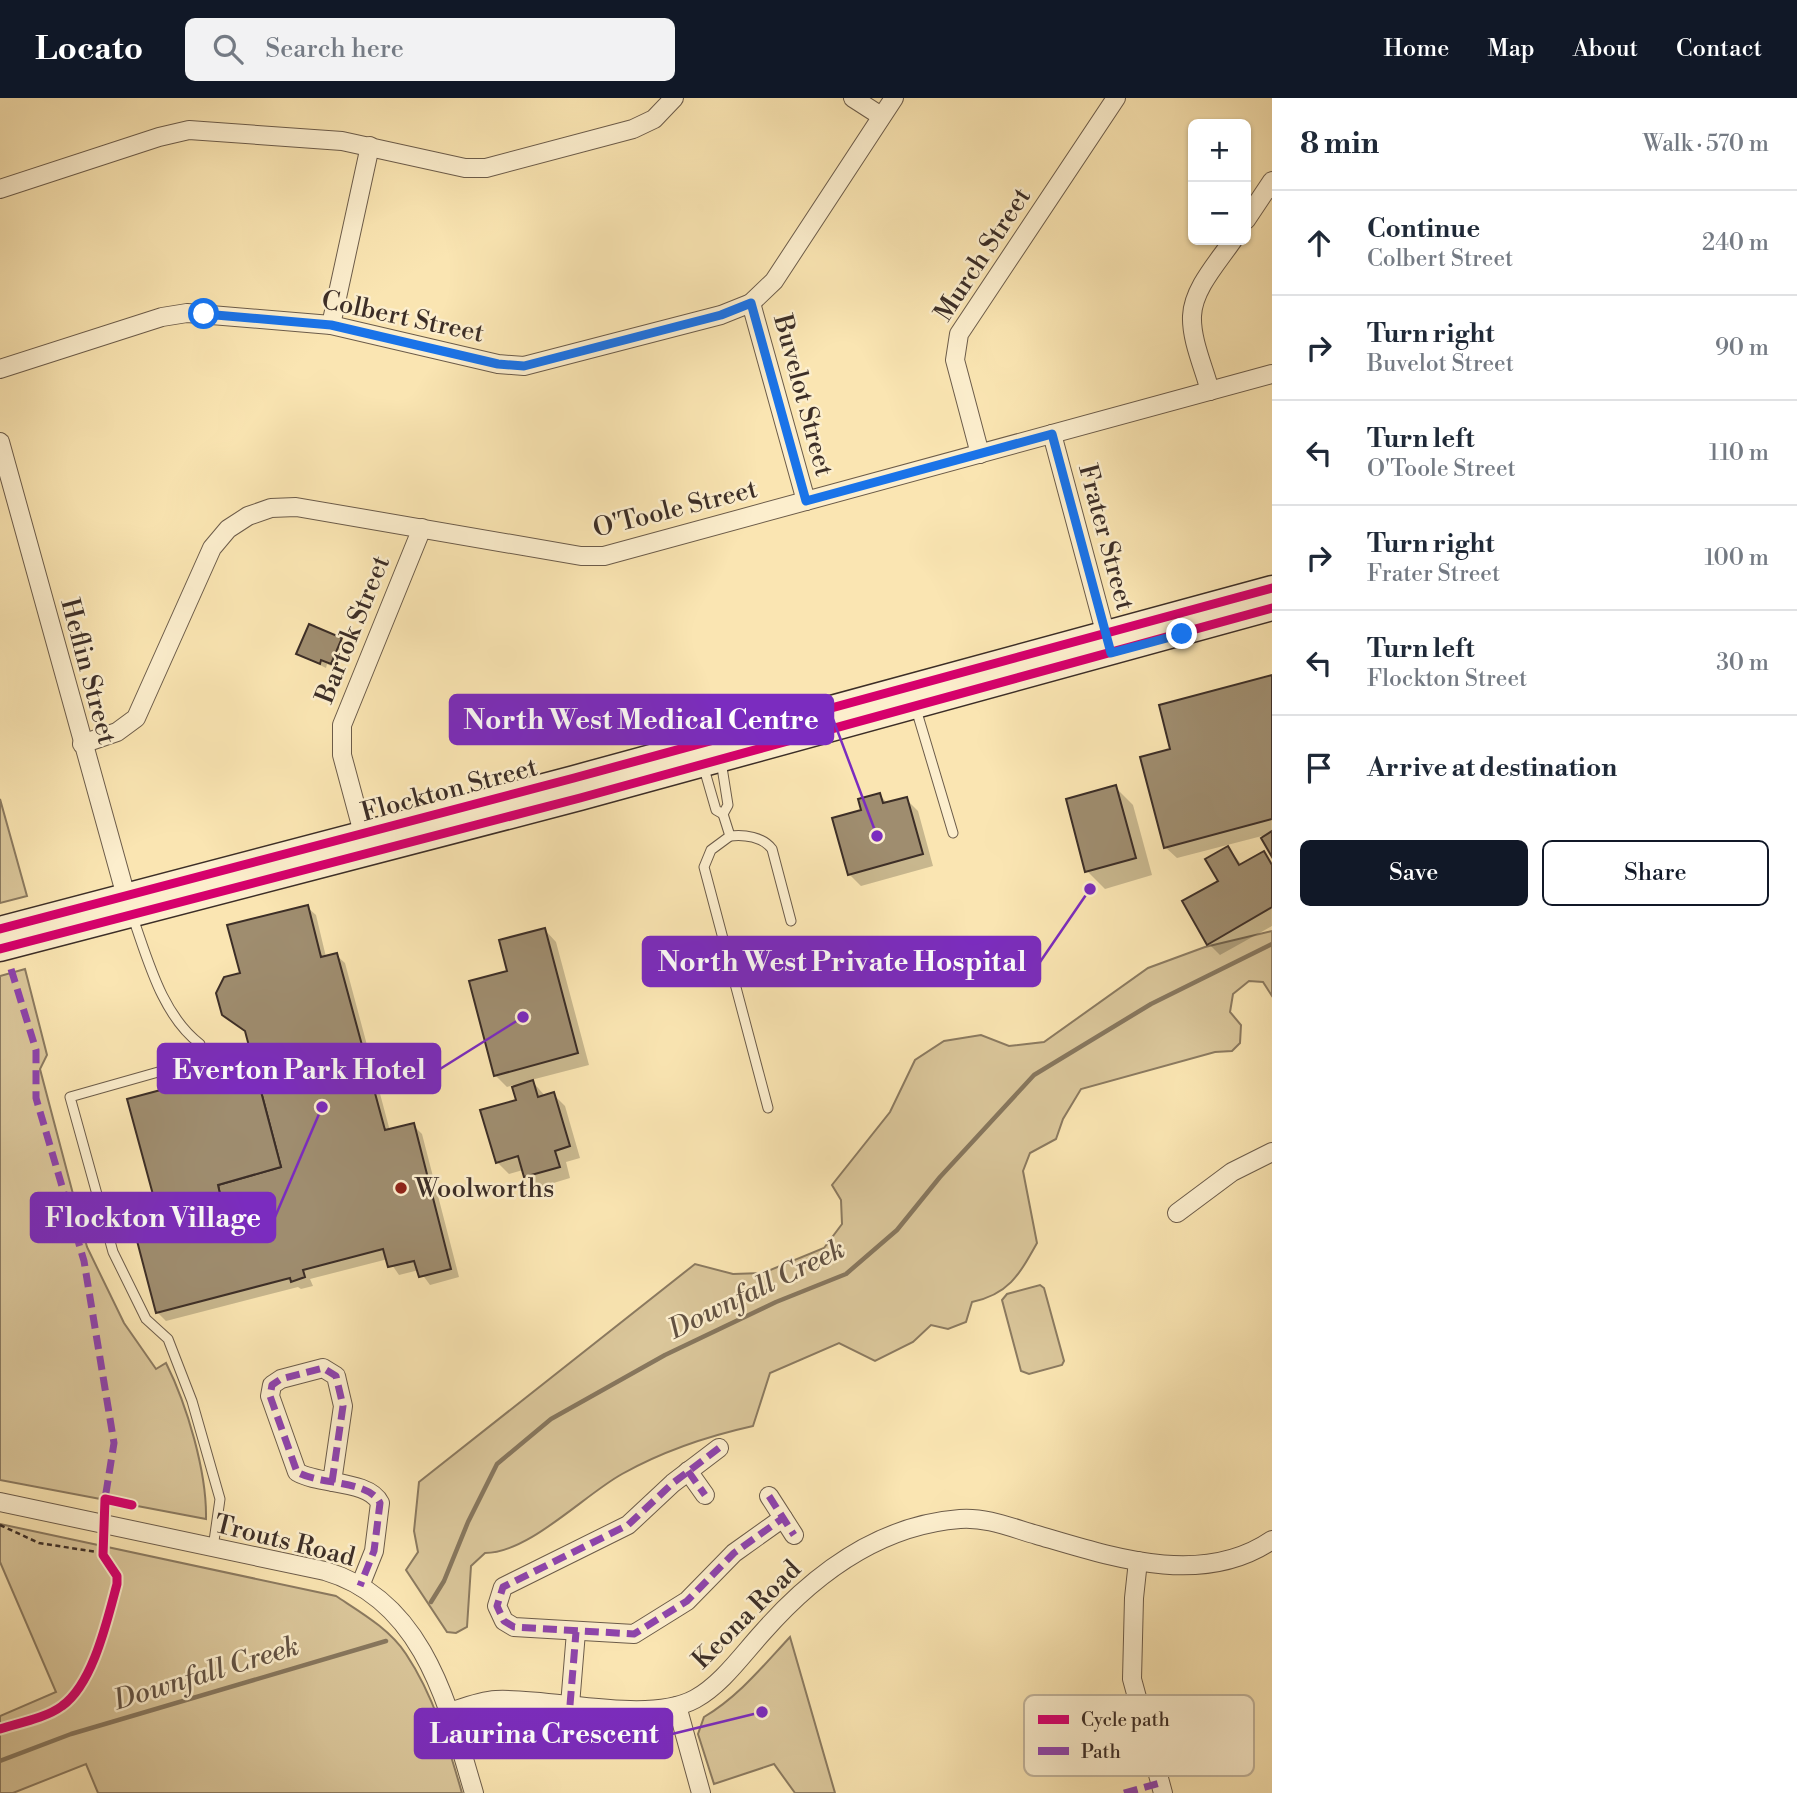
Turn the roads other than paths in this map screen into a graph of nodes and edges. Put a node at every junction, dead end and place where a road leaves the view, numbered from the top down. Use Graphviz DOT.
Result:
graph roads {
  1 [pos="674,98"];
  2 [pos="853,98"];
  3 [pos="894,98"];
  4 [pos="1116,98"];
  5 [pos="881,116"];
  6 [pos="370,146"];
  7 [pos="1272,181"];
  8 [pos="0,189"];
  9 [pos="1251,212"];
  10 [pos="1230,245"];
  11 [pos="751,303"];
  12 [pos="331,325"];
  13 [pos="0,369"];
  14 [pos="1272,374"];
  15 [pos="1210,391"];
  16 [pos="1052,434"];
  17 [pos="0,442"];
  18 [pos="980,454"];
  19 [pos="806,501"];
  20 [pos="422,528"];
  21 [pos="1272,587"];
  22 [pos="1272,608"];
  23 [pos="1108,643"];
  24 [pos="915,707"];
  25 [pos="82,744"];
  26 [pos="712,762"];
  27 [pos="723,814"];
  28 [pos="363,833"];
  29 [pos="953,833"];
  30 [pos="730,836"];
  31 [pos="129,905"];
  32 [pos="791,921"];
  33 [pos="0,929"];
  34 [pos="0,949"];
  35 [pos="768,1108"];
  36 [pos="1272,1152"];
  37 [pos="1177,1213"];
  38 [pos="719,1448"];
  39 [pos="688,1471"];
  40 [pos="332,1482"];
  41 [pos="705,1495"];
  42 [pos="769,1496"];
  43 [pos="0,1502"];
  44 [pos="783,1518"];
  45 [pos="794,1535"];
  46 [pos="1272,1540"];
  47 [pos="213,1548"];
  48 [pos="1138,1561"];
  49 [pos="360,1586"];
  50 [pos="576,1632"];
  51 [pos="1137,1695"];
  52 [pos="570,1705"];
  53 [pos="677,1706"];
  54 [pos="450,1712"];
  55 [pos="1158,1776"];
  56 [pos="474,1793"];
  57 [pos="701,1793"];
  58 [pos="1163,1793"];
  1 -- 6 [label="street"];
  2 -- 5 [label="street"];
  3 -- 5 [label="street"];
  4 -- 18 [label="street, Murch Street"];
  5 -- 11 [label="street"];
  6 -- 8 [label="street"];
  6 -- 12 [label="street"];
  7 -- 9 [label="street"];
  10 -- 15 [label="street"];
  11 -- 12 [label="street, Colbert Street"];
  11 -- 19 [label="street, Buvelot Street"];
  12 -- 13 [label="street, Colbert Street"];
  14 -- 15 [label="street, O'Toole Street"];
  15 -- 16 [label="street, O'Toole Street"];
  16 -- 18 [label="street, O'Toole Street"];
  16 -- 23 [label="street, Frater Street"];
  17 -- 25 [label="street, Heflin Street"];
  18 -- 19 [label="street, O'Toole Street"];
  19 -- 20 [label="street, O'Toole Street"];
  20 -- 25 [label="street, O'Toole Street"];
  20 -- 28 [label="street, Bartok Street"];
  21 -- 23 [label="street, Flockton Street"];
  22 -- 23 [label="street, Flockton Street"];
  23 -- 24 [label="street, Flockton Street"];
  23 -- 28 [label="street, Flockton Street"];
  24 -- 26 [label="street, Flockton Street"];
  24 -- 29 [label="lane"];
  25 -- 31 [label="street, Heflin Street"];
  26 -- 27 [label="lane"];
  26 -- 27 [label="lane"];
  26 -- 31 [label="street, Flockton Street"];
  27 -- 30 [label="lane"];
  28 -- 31 [label="street, Flockton Street"];
  30 -- 32 [label="lane"];
  30 -- 35 [label="lane"];
  31 -- 33 [label="street, Flockton Street"];
  31 -- 34 [label="street, Flockton Street"];
  31 -- 47 [label="lane"];
  36 -- 37 [label="street"];
  38 -- 39 [label="street"];
  39 -- 41 [label="street"];
  39 -- 50 [label="street"];
  40 -- 40 [label="street"];
  40 -- 49 [label="street"];
  42 -- 44 [label="street"];
  43 -- 47 [label="street, Trouts Road"];
  44 -- 45 [label="street"];
  44 -- 50 [label="street"];
  46 -- 48 [label="street, Keona Road"];
  47 -- 49 [label="street, Trouts Road"];
  48 -- 51 [label="street"];
  48 -- 53 [label="street, Keona Road"];
  49 -- 54 [label="street, Trouts Road"];
  50 -- 52 [label="street"];
  52 -- 53 [label="street, Keona Road"];
  52 -- 54 [label="street, Keona Road"];
  53 -- 57 [label="street"];
  54 -- 56 [label="street, Trouts Road"];
  55 -- 58 [label="street"];
}
